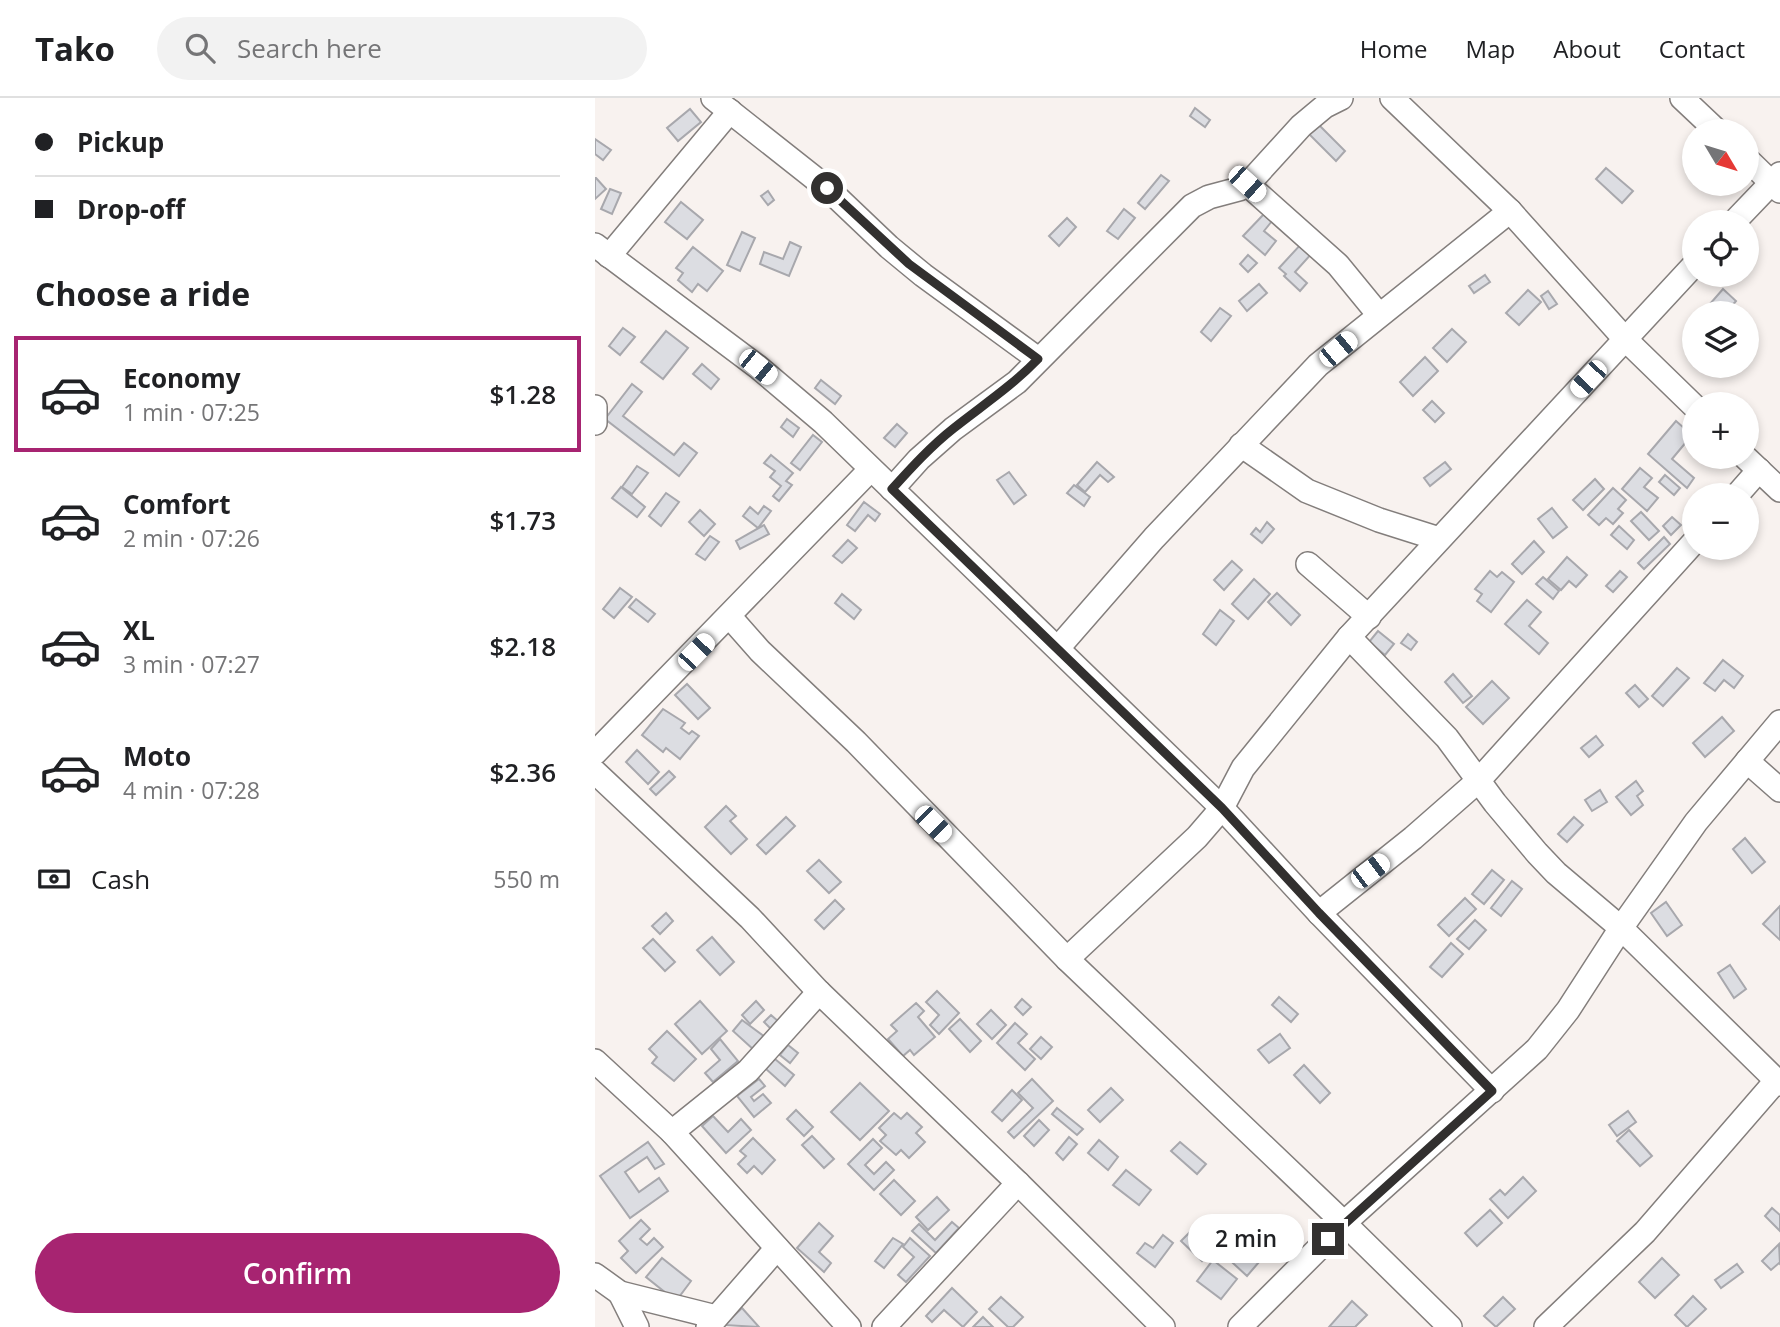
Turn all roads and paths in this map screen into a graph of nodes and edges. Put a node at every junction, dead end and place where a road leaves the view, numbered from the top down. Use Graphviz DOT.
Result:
graph roads {
  1 [pos="1341,98"];
  2 [pos="1392,98"];
  3 [pos="1682,98"];
  4 [pos="722,104"];
  5 [pos="1704,119"];
  6 [pos="1759,169"];
  7 [pos="1777,183"];
  8 [pos="1247,184"];
  9 [pos="1747,210"];
  10 [pos="1510,211"];
  11 [pos="602,250"];
  12 [pos="1682,278"];
  13 [pos="1379,315"];
  14 [pos="1625,339"];
  15 [pos="1038,359"];
  16 [pos="1682,395"];
  17 [pos="595,407"];
  18 [pos="595,423"];
  19 [pos="1241,445"];
  20 [pos="871,469"];
  21 [pos="1757,469"];
  22 [pos="892,489"];
  23 [pos="1780,490"];
  24 [pos="1439,539"];
  25 [pos="1682,555"];
  26 [pos="1308,564"];
  27 [pos="730,617"];
  28 [pos="1369,617"];
  29 [pos="1349,637"];
  30 [pos="1058,648"];
  31 [pos="1780,722"];
  32 [pos="595,753"];
  33 [pos="1747,761"];
  34 [pos="595,772"];
  35 [pos="1478,781"];
  36 [pos="1780,790"];
  37 [pos="1222,808"];
  38 [pos="1319,913"];
  39 [pos="1621,928"];
  40 [pos="1067,959"];
  41 [pos="819,992"];
  42 [pos="595,1061"];
  43 [pos="1778,1083"];
  44 [pos="1492,1091"];
  45 [pos="672,1132"];
  46 [pos="1017,1183"];
  47 [pos="1344,1223"];
  48 [pos="777,1248"];
  49 [pos="595,1275"];
  50 [pos="620,1293"];
  51 [pos="712,1322"];
  52 [pos="637,1327"];
  53 [pos="849,1327"];
  54 [pos="884,1327"];
  55 [pos="1163,1327"];
  56 [pos="1240,1327"];
  57 [pos="1450,1327"];
  58 [pos="1546,1327"];
  1 -- 8 [label="street"];
  2 -- 10 [label="street"];
  3 -- 5 [label="street"];
  4 -- 11 [label="street"];
  4 -- 15 [label="street"];
  6 -- 7 [label="street"];
  7 -- 9 [label="street"];
  8 -- 13 [label="street"];
  8 -- 15 [label="street"];
  10 -- 13 [label="street"];
  10 -- 14 [label="street"];
  11 -- 20 [label="street"];
  12 -- 14 [label="street"];
  13 -- 19 [label="street"];
  14 -- 16 [label="street"];
  14 -- 24 [label="street"];
  15 -- 22 [label="street"];
  17 -- 18 [label="street"];
  19 -- 24 [label="street"];
  19 -- 30 [label="street"];
  20 -- 22 [label="street"];
  20 -- 27 [label="street"];
  21 -- 23 [label="street"];
  22 -- 30 [label="street"];
  24 -- 28 [label="street"];
  25 -- 35 [label="street"];
  26 -- 28 [label="street"];
  27 -- 32 [label="street"];
  27 -- 40 [label="street"];
  28 -- 29 [label="street"];
  29 -- 35 [label="street"];
  29 -- 37 [label="street"];
  30 -- 37 [label="street"];
  31 -- 33 [label="street"];
  33 -- 36 [label="street"];
  33 -- 39 [label="street"];
  34 -- 41 [label="street"];
  35 -- 38 [label="street"];
  35 -- 39 [label="street"];
  37 -- 38 [label="street"];
  37 -- 40 [label="street"];
  38 -- 44 [label="street"];
  39 -- 43 [label="street"];
  39 -- 44 [label="street"];
  40 -- 47 [label="street"];
  41 -- 45 [label="street"];
  41 -- 46 [label="street"];
  42 -- 45 [label="street"];
  43 -- 58 [label="street"];
  44 -- 47 [label="street"];
  45 -- 48 [label="street"];
  46 -- 54 [label="street"];
  46 -- 55 [label="street"];
  47 -- 56 [label="street"];
  47 -- 57 [label="street"];
  48 -- 51 [label="street"];
  48 -- 53 [label="street"];
  49 -- 50 [label="street"];
  50 -- 51 [label="street"];
  50 -- 52 [label="street"];
}
